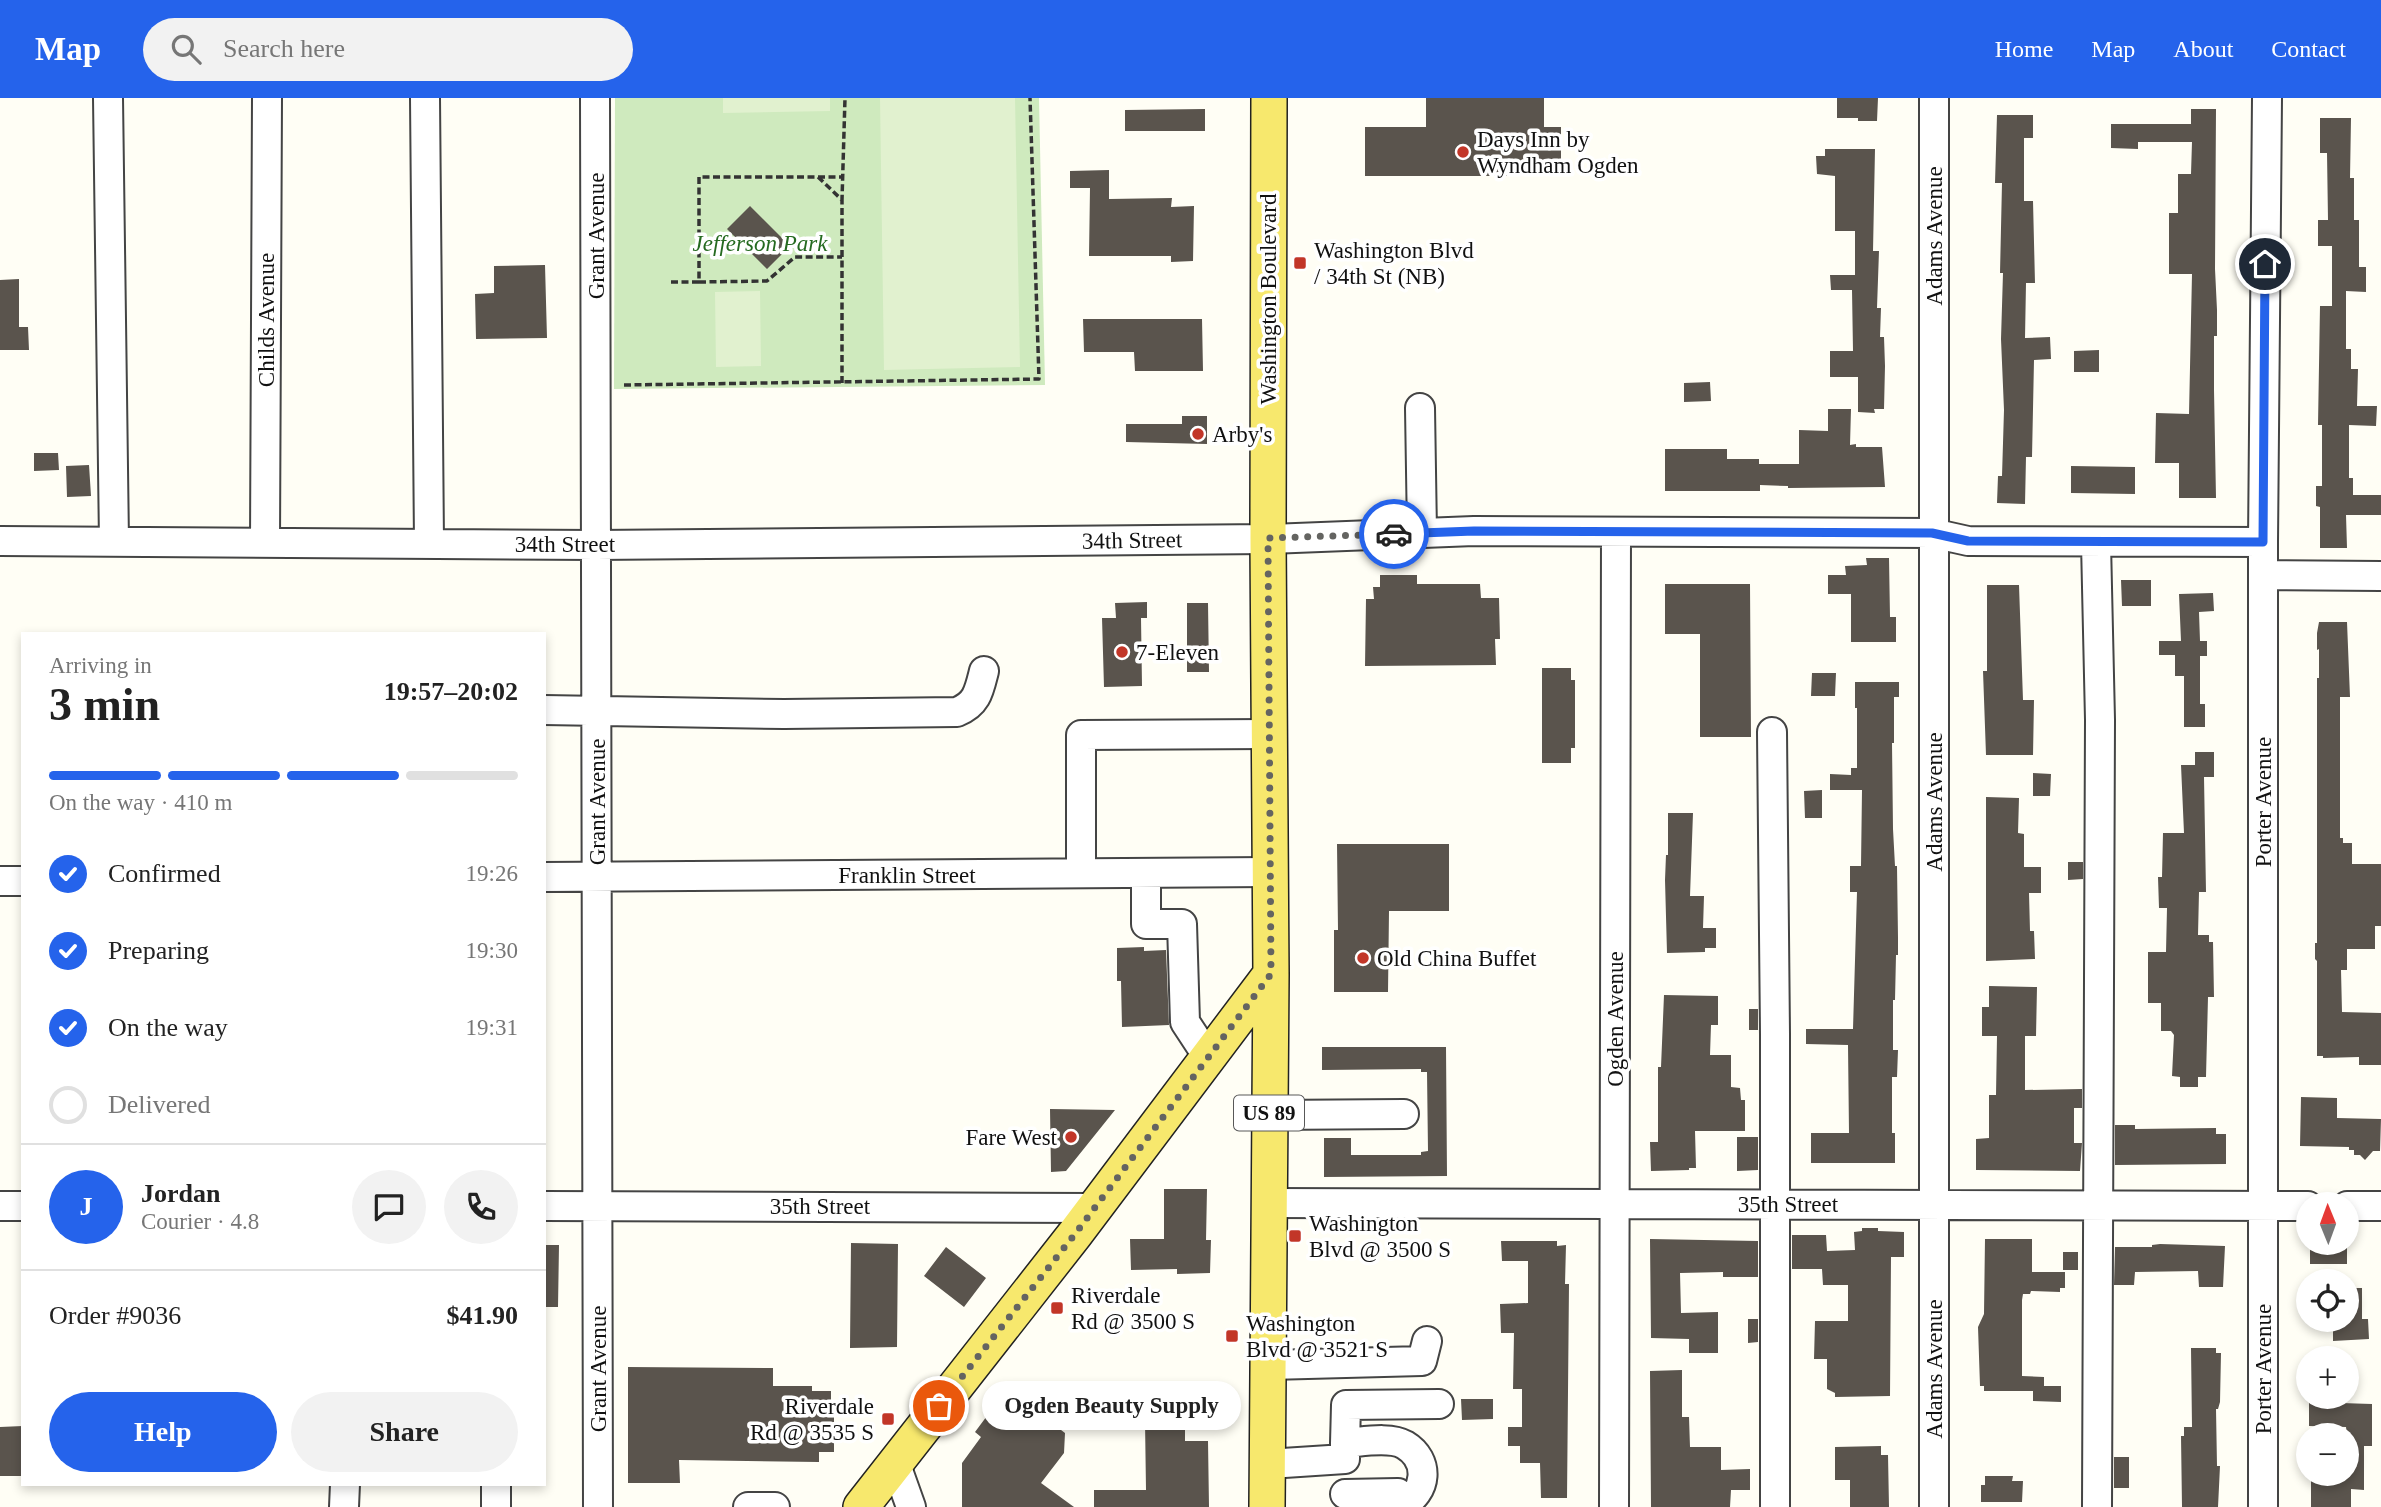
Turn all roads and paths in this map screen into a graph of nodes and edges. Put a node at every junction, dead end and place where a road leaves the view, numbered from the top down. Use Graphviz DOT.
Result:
graph roads {
  1 [pos="108,98"];
  2 [pos="267,98"];
  3 [pos="425,98"];
  4 [pos="595,98"];
  5 [pos="845,98"];
  6 [pos="1030,98"];
  7 [pos="1269,98"];
  8 [pos="1934,98"];
  9 [pos="2267,98"];
  10 [pos="818,177"];
  11 [pos="842,177"];
  12 [pos="842,200"];
  13 [pos="842,257"];
  14 [pos="671,282"];
  15 [pos="699,282"];
  16 [pos="842,383"];
  17 [pos="624,385"];
  18 [pos="1420,408"];
  19 [pos="1616,532"];
  20 [pos="1422,533"];
  21 [pos="1932,533"];
  22 [pos="1268,538"];
  23 [pos="0,541"];
  24 [pos="114,542"];
  25 [pos="265,542"];
  26 [pos="2263,542"];
  27 [pos="429,543"];
  28 [pos="2096,543"];
  29 [pos="596,545"];
  30 [pos="2263,575"];
  31 [pos="2381,576"];
  32 [pos="984,671"];
  33 [pos="546,710"];
  34 [pos="596,710"];
  35 [pos="1772,732"];
  36 [pos="1269,734"];
  37 [pos="1270,872"];
  38 [pos="1082,873"];
  39 [pos="1146,873"];
  40 [pos="546,877"];
  41 [pos="597,877"];
  42 [pos="0,881"];
  43 [pos="21,881"];
  44 [pos="1271,974"];
  45 [pos="1208,1057"];
  46 [pos="1404,1114"];
  47 [pos="1269,1115"];
  48 [pos="1269,1203"];
  49 [pos="1614,1203"];
  50 [pos="1776,1204"];
  51 [pos="1935,1205"];
  52 [pos="2097,1205"];
  53 [pos="2263,1205"];
  54 [pos="0,1206"];
  55 [pos="21,1206"];
  56 [pos="546,1206"];
  57 [pos="597,1206"];
  58 [pos="2296,1206"];
  59 [pos="2359,1206"];
  60 [pos="2381,1206"];
  61 [pos="1096,1208"];
  62 [pos="1427,1341"];
  63 [pos="1268,1364"];
  64 [pos="1439,1404"];
  65 [pos="1345,1451"];
  66 [pos="895,1462"];
  67 [pos="1283,1464"];
  68 [pos="345,1486"];
  69 [pos="496,1486"];
  70 [pos="1345,1501"];
  71 [pos="344,1507"];
  72 [pos="496,1507"];
  73 [pos="598,1507"];
  74 [pos="748,1507"];
  75 [pos="775,1507"];
  76 [pos="800,1507"];
  77 [pos="861,1507"];
  78 [pos="911,1507"];
  79 [pos="1267,1507"];
  80 [pos="1374,1507"];
  81 [pos="1614,1507"];
  82 [pos="1776,1507"];
  83 [pos="1934,1507"];
  84 [pos="2097,1507"];
  85 [pos="2263,1507"];
  1 -- 24 [label="street"];
  2 -- 25 [label="street, Childs Avenue"];
  3 -- 27 [label="street"];
  4 -- 29 [label="street, Grant Avenue"];
  5 -- 11 [label="path"];
  6 -- 16 [label="path"];
  7 -- 22 [label="main road, Washington Boulevard / US 89"];
  8 -- 21 [label="street, Adams Avenue"];
  9 -- 26 [label="street, Porter Avenue"];
  10 -- 11 [label="path"];
  10 -- 12 [label="path"];
  10 -- 15 [label="path"];
  11 -- 12 [label="path"];
  12 -- 13 [label="path"];
  13 -- 15 [label="path"];
  13 -- 16 [label="path"];
  14 -- 15 [label="path"];
  16 -- 17 [label="path"];
  18 -- 20 [label="street"];
  19 -- 20 [label="street, 34th Street"];
  19 -- 21 [label="street, 34th Street"];
  19 -- 49 [label="street, Ogden Avenue"];
  20 -- 22 [label="street, 34th Street"];
  21 -- 28 [label="street, 34th Street"];
  21 -- 51 [label="street, Adams Avenue"];
  22 -- 29 [label="street, 34th Street"];
  22 -- 36 [label="main road, Washington Boulevard / US 89"];
  23 -- 24 [label="street, 34th Street"];
  24 -- 25 [label="street, 34th Street"];
  25 -- 27 [label="street, 34th Street"];
  26 -- 28 [label="street, 34th Street"];
  26 -- 30 [label="street, Porter Avenue"];
  27 -- 29 [label="street, 34th Street"];
  28 -- 52 [label="street"];
  29 -- 34 [label="street, Grant Avenue"];
  30 -- 31 [label="street"];
  30 -- 53 [label="street, Porter Avenue"];
  32 -- 34 [label="street"];
  33 -- 34 [label="street"];
  34 -- 41 [label="street, Grant Avenue"];
  35 -- 50 [label="street"];
  36 -- 37 [label="main road, Washington Boulevard / US 89"];
  36 -- 38 [label="street"];
  37 -- 39 [label="street, Franklin Street"];
  37 -- 44 [label="main road, Washington Boulevard / US 89"];
  38 -- 39 [label="street, Franklin Street"];
  38 -- 41 [label="street, Franklin Street"];
  39 -- 45 [label="street"];
  40 -- 41 [label="street, Franklin Street"];
  41 -- 57 [label="street, Grant Avenue"];
  42 -- 43 [label="street"];
  44 -- 45 [label="main road"];
  44 -- 47 [label="main road, Washington Boulevard / US 89"];
  45 -- 61 [label="main road"];
  46 -- 47 [label="street"];
  47 -- 48 [label="main road, Washington Boulevard / US 89"];
  48 -- 49 [label="street, 35th Street"];
  48 -- 63 [label="main road, Washington Boulevard / US 89"];
  49 -- 50 [label="street, 35th Street"];
  49 -- 81 [label="street, Ogden Avenue"];
  50 -- 51 [label="street, 35th Street"];
  50 -- 82 [label="street"];
  51 -- 52 [label="street, 35th Street"];
  51 -- 83 [label="street, Adams Avenue"];
  52 -- 53 [label="street, 35th Street"];
  52 -- 84 [label="street"];
  53 -- 58 [label="street, 35th Street"];
  53 -- 85 [label="street, Porter Avenue"];
  54 -- 55 [label="street"];
  56 -- 57 [label="street, 35th Street"];
  57 -- 61 [label="street, 35th Street"];
  57 -- 73 [label="street, Grant Avenue"];
  59 -- 60 [label="street"];
  61 -- 66 [label="main road"];
  62 -- 63 [label="street"];
  63 -- 67 [label="main road, Washington Boulevard / US 89"];
  64 -- 65 [label="street"];
  65 -- 67 [label="street"];
  65 -- 70 [label="street"];
  65 -- 80 [label="street"];
  66 -- 77 [label="main road"];
  66 -- 78 [label="street"];
  67 -- 70 [label="street"];
  67 -- 79 [label="main road, Washington Boulevard / US 89"];
  68 -- 71 [label="street"];
  69 -- 72 [label="street"];
  74 -- 75 [label="street"];
  75 -- 76 [label="street"];
}
